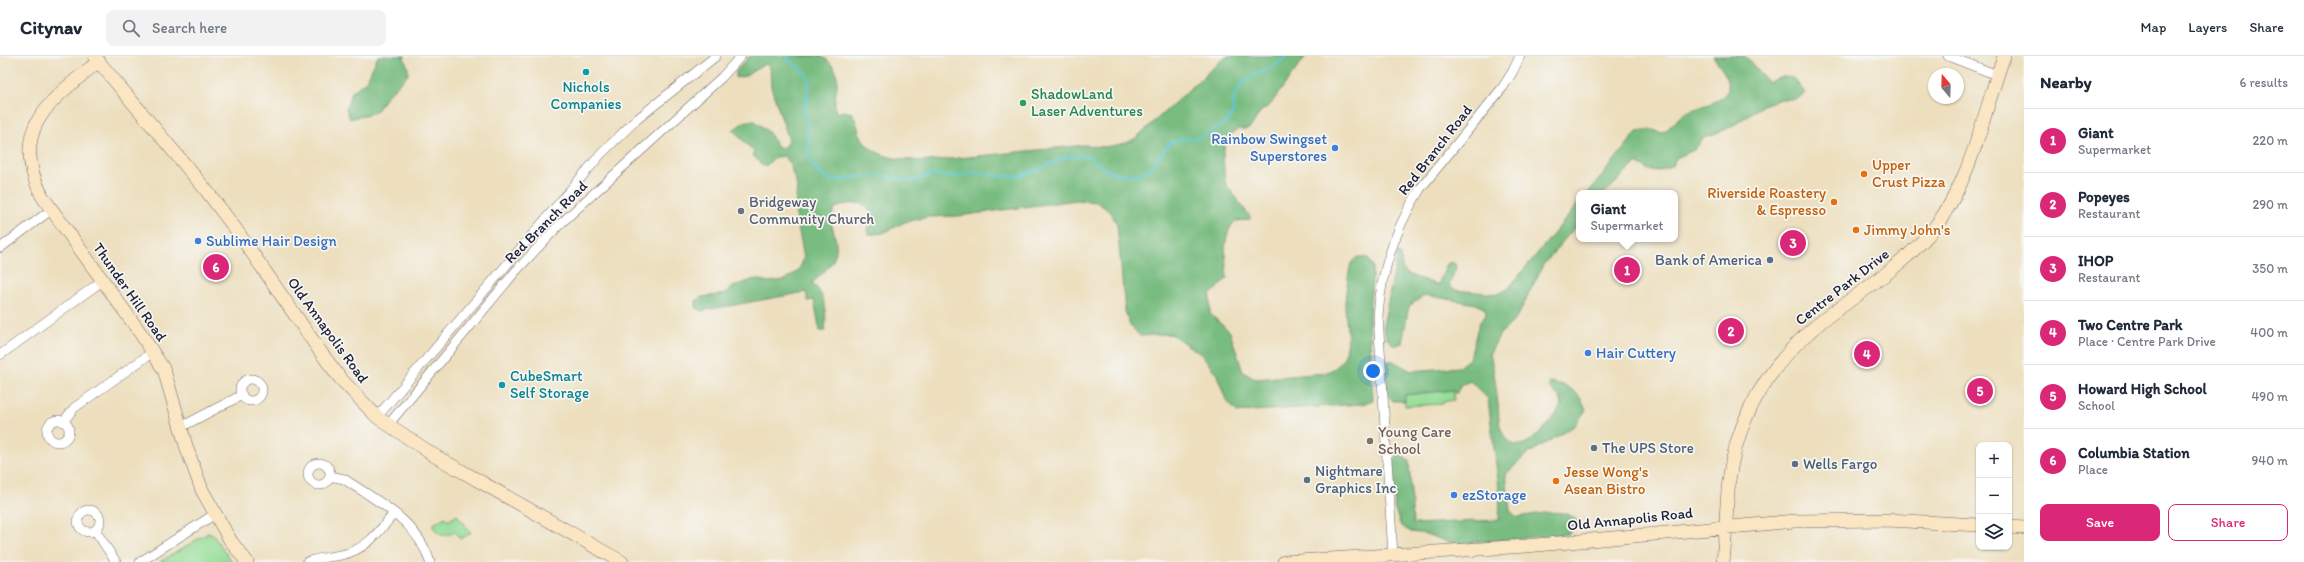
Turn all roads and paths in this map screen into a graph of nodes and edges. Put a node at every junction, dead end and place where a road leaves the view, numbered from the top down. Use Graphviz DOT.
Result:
graph roads {
  1 [pos="716,56"];
  2 [pos="741,56"];
  3 [pos="1520,56"];
  4 [pos="1948,56"];
  5 [pos="2004,56"];
  6 [pos="96,59"];
  7 [pos="1997,75"];
  8 [pos="51,210"];
  9 [pos="0,248"];
  10 [pos="102,281"];
  11 [pos="152,352"];
  12 [pos="0,354"];
  13 [pos="242,395"];
  14 [pos="382,421"];
  15 [pos="63,422"];
  16 [pos="181,427"];
  17 [pos="330,476"];
  18 [pos="394,513"];
  19 [pos="215,514"];
  20 [pos="1976,524"];
  21 [pos="1727,526"];
  22 [pos="2012,527"];
  23 [pos="2024,528"];
  24 [pos="95,530"];
  25 [pos="1393,555"];
  26 [pos="116,562"];
  27 [pos="140,562"];
  28 [pos="247,562"];
  29 [pos="307,562"];
  30 [pos="430,562"];
  31 [pos="622,562"];
  32 [pos="1284,562"];
  33 [pos="1723,562"];
  1 -- 14 [label="street, Red Branch Road"];
  2 -- 14 [label="street, Red Branch Road"];
  3 -- 25 [label="street, Red Branch Road"];
  4 -- 7 [label="street"];
  5 -- 7 [label="main road, Centre Park Drive"];
  6 -- 8 [label="main road, Thunder Hill Road"];
  6 -- 14 [label="main road, Old Annapolis Road"];
  7 -- 21 [label="main road, Centre Park Drive"];
  8 -- 9 [label="street"];
  8 -- 10 [label="main road, Thunder Hill Road"];
  10 -- 11 [label="main road, Thunder Hill Road"];
  10 -- 12 [label="street"];
  11 -- 15 [label="street"];
  11 -- 16 [label="main road, Thunder Hill Road"];
  13 -- 16 [label="street"];
  14 -- 31 [label="main road, Old Annapolis Road"];
  16 -- 19 [label="main road, Thunder Hill Road"];
  17 -- 18 [label="street"];
  18 -- 29 [label="street"];
  18 -- 30 [label="street"];
  19 -- 27 [label="street"];
  19 -- 28 [label="main road, Thunder Hill Road"];
  20 -- 21 [label="main road, Old Annapolis Road"];
  21 -- 25 [label="main road, Old Annapolis Road"];
  21 -- 33 [label="main road, Centre Park Drive"];
  22 -- 23 [label="main road"];
  24 -- 26 [label="street"];
  25 -- 32 [label="main road, Old Annapolis Road"];
}
